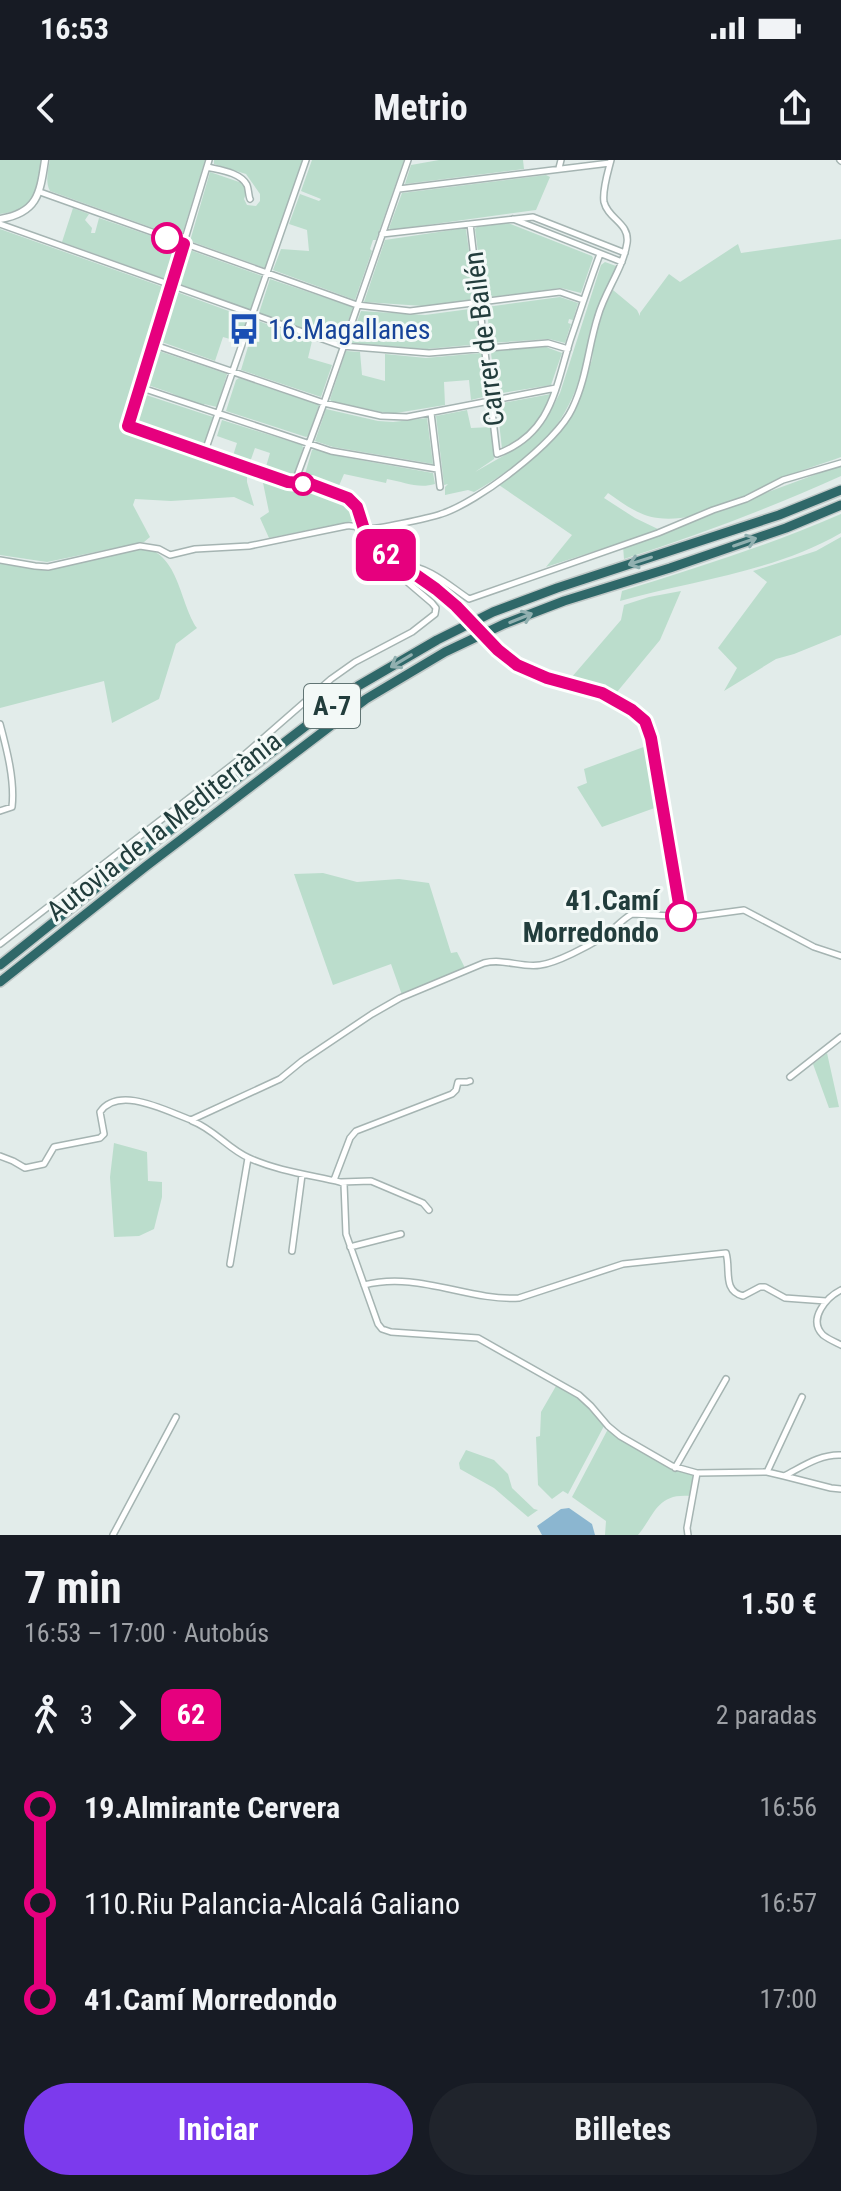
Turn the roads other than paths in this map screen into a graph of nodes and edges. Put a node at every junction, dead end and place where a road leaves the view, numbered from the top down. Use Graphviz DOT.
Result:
graph roads {
  1 [pos="45,160"];
  2 [pos="209,160"];
  3 [pos="306,160"];
  4 [pos="408,160"];
  5 [pos="561,160"];
  6 [pos="610,161"];
  7 [pos="207,167"];
  8 [pos="559,168"];
  9 [pos="399,189"];
  10 [pos="40,192"];
  11 [pos="250,199"];
  12 [pos="512,219"];
  13 [pos="0,222"];
  14 [pos="470,224"];
  15 [pos="382,234"];
  16 [pos="184,244"];
  17 [pos="625,253"];
  18 [pos="600,254"];
  19 [pos="622,262"];
  20 [pos="266,273"];
  21 [pos="171,286"];
  22 [pos="583,300"];
  23 [pos="480,303"];
  24 [pos="357,305"];
  25 [pos="253,315"];
  26 [pos="152,344"];
  27 [pos="342,346"];
  28 [pos="486,348"];
  29 [pos="568,349"];
  30 [pos="233,372"];
  31 [pos="139,387"];
  32 [pos="557,388"];
  33 [pos="492,401"];
  34 [pos="324,403"];
  35 [pos="431,413"];
  36 [pos="219,414"];
  37 [pos="309,443"];
  38 [pos="204,454"];
  39 [pos="841,463"];
  40 [pos="437,469"];
  41 [pos="294,484"];
  42 [pos="440,487"];
  43 [pos="841,490"];
  44 [pos="841,505"];
  45 [pos="364,529"];
  46 [pos="379,549"];
  47 [pos="0,560"];
  48 [pos="400,564"];
  49 [pos="0,724"];
  50 [pos="0,811"];
  51 [pos="681,916"];
  52 [pos="0,944"];
  53 [pos="841,956"];
  54 [pos="0,965"];
  55 [pos="0,982"];
  56 [pos="841,1037"];
  57 [pos="790,1077"];
  58 [pos="470,1081"];
  59 [pos="191,1120"];
  60 [pos="0,1156"];
  61 [pos="248,1158"];
  62 [pos="302,1175"];
  63 [pos="337,1181"];
  64 [pos="429,1210"];
  65 [pos="401,1234"];
  66 [pos="350,1247"];
  67 [pos="292,1251"];
  68 [pos="230,1264"];
  69 [pos="364,1285"];
  70 [pos="841,1290"];
  71 [pos="826,1301"];
  72 [pos="841,1345"];
  73 [pos="726,1379"];
  74 [pos="802,1397"];
  75 [pos="176,1417"];
  76 [pos="841,1455"];
  77 [pos="675,1468"];
  78 [pos="767,1472"];
  79 [pos="697,1473"];
  80 [pos="784,1476"];
  81 [pos="841,1489"];
  82 [pos="113,1535"];
  83 [pos="688,1535"];
  1 -- 10 [label="street"];
  2 -- 7 [label="street"];
  3 -- 20 [label="street"];
  4 -- 9 [label="street"];
  5 -- 8 [label="street"];
  6 -- 8 [label="street"];
  6 -- 17 [label="street"];
  7 -- 11 [label="street"];
  7 -- 16 [label="street"];
  8 -- 9 [label="street"];
  9 -- 15 [label="street"];
  10 -- 13 [label="street"];
  10 -- 16 [label="street"];
  12 -- 14 [label="street"];
  12 -- 17 [label="street"];
  12 -- 18 [label="street"];
  13 -- 21 [label="street"];
  14 -- 15 [label="street"];
  14 -- 23 [label="street, Carrer de Bailén"];
  15 -- 24 [label="street"];
  16 -- 20 [label="street"];
  16 -- 21 [label="street"];
  17 -- 19 [label="street"];
  18 -- 19 [label="street"];
  18 -- 22 [label="street"];
  19 -- 45 [label="street"];
  20 -- 24 [label="street"];
  20 -- 25 [label="street"];
  21 -- 25 [label="street"];
  21 -- 26 [label="street"];
  22 -- 23 [label="street"];
  22 -- 29 [label="street"];
  23 -- 24 [label="street"];
  23 -- 28 [label="street, Carrer de Bailén"];
  24 -- 27 [label="street"];
  25 -- 27 [label="street"];
  25 -- 30 [label="street"];
  26 -- 30 [label="street"];
  26 -- 31 [label="street"];
  27 -- 28 [label="street"];
  27 -- 34 [label="street"];
  28 -- 29 [label="street"];
  28 -- 33 [label="street, Carrer de Bailén"];
  29 -- 32 [label="street"];
  30 -- 34 [label="street"];
  30 -- 36 [label="street"];
  31 -- 36 [label="street"];
  31 -- 38 [label="street"];
  32 -- 33 [label="street"];
  32 -- 33 [label="street, Carrer de Bailén"];
  33 -- 35 [label="street"];
  34 -- 35 [label="street"];
  34 -- 37 [label="street"];
  35 -- 40 [label="street"];
  36 -- 37 [label="street"];
  36 -- 38 [label="street"];
  37 -- 40 [label="street"];
  37 -- 41 [label="street"];
  38 -- 41 [label="street"];
  39 -- 48 [label="street"];
  40 -- 42 [label="street"];
  41 -- 45 [label="street"];
  43 -- 54 [label="highway, Autovia de la Mediterrània / A-7, one-way"];
  55 -- 44 [label="highway, Autovia de la Mediterrània / A-7, one-way"];
  45 -- 46 [label="street"];
  45 -- 47 [label="street"];
  46 -- 48 [label="street"];
  46 -- 52 [label="street"];
  48 -- 51 [label="street, bridge"];
  49 -- 50 [label="street"];
  51 -- 53 [label="street"];
  51 -- 59 [label="street"];
  56 -- 57 [label="street"];
  58 -- 63 [label="street"];
  59 -- 60 [label="street"];
  59 -- 61 [label="street"];
  61 -- 62 [label="street"];
  61 -- 68 [label="street"];
  62 -- 63 [label="street"];
  62 -- 67 [label="street"];
  63 -- 64 [label="street"];
  63 -- 66 [label="street"];
  65 -- 66 [label="street"];
  66 -- 69 [label="street"];
  69 -- 71 [label="street"];
  69 -- 77 [label="street"];
  70 -- 71 [label="street"];
  71 -- 72 [label="street"];
  73 -- 77 [label="street"];
  74 -- 78 [label="street"];
  75 -- 82 [label="street"];
  76 -- 80 [label="street"];
  77 -- 79 [label="street"];
  78 -- 79 [label="street"];
  78 -- 80 [label="street"];
  79 -- 83 [label="street"];
  80 -- 81 [label="street"];
}
